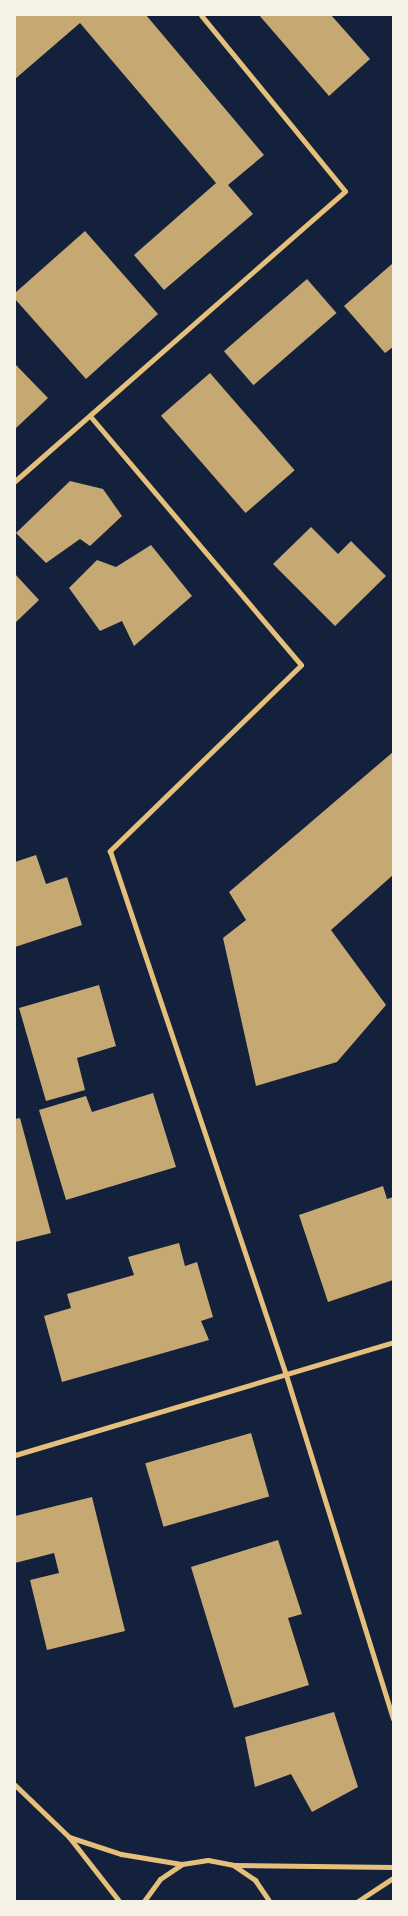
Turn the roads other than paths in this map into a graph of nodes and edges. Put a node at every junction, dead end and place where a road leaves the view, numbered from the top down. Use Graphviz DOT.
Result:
graph roads {
  1 [pos="201,15"];
  2 [pos="90,416"];
  3 [pos="15,481"];
  4 [pos="393,1342"];
  5 [pos="286,1375"];
  6 [pos="15,1455"];
  7 [pos="393,1719"];
  8 [pos="15,1785"];
  9 [pos="69,1837"];
  10 [pos="182,1864"];
  11 [pos="233,1865"];
  12 [pos="393,1866"];
  13 [pos="393,1878"];
  14 [pos="119,1901"];
  15 [pos="144,1901"];
  16 [pos="268,1901"];
  17 [pos="358,1901"];
  1 -- 2 [label="street"];
  2 -- 3 [label="street"];
  2 -- 5 [label="street"];
  4 -- 5 [label="street"];
  5 -- 6 [label="street"];
  5 -- 7 [label="street"];
  8 -- 9 [label="street"];
  9 -- 10 [label="street"];
  9 -- 14 [label="street"];
  10 -- 11 [label="street"];
  10 -- 15 [label="street"];
  11 -- 12 [label="street"];
  11 -- 16 [label="street"];
  13 -- 17 [label="street"];
}
